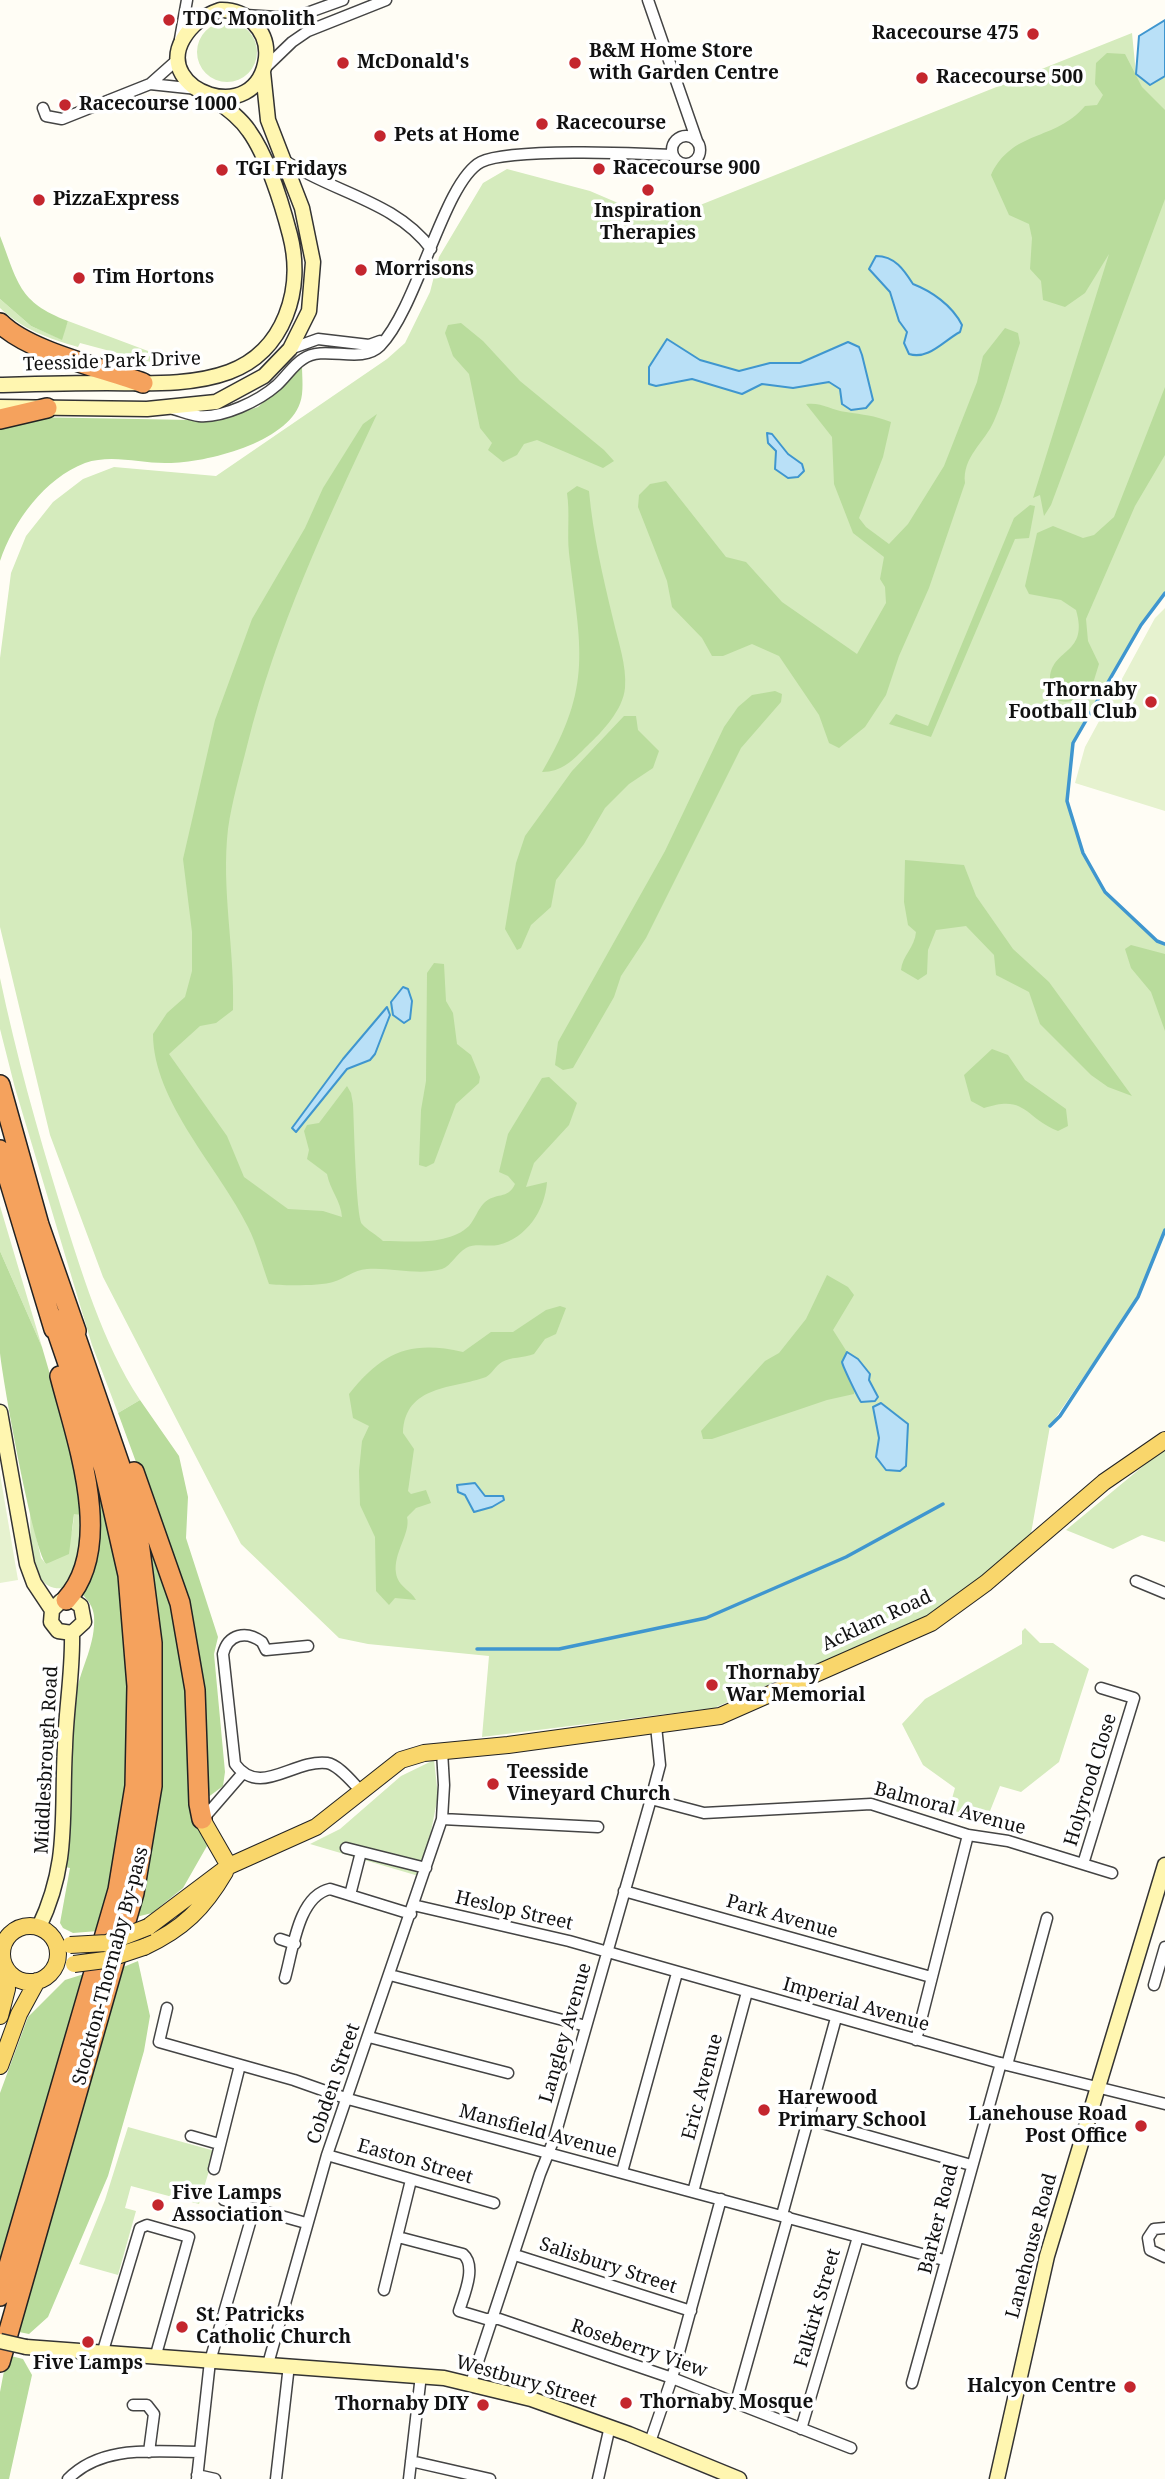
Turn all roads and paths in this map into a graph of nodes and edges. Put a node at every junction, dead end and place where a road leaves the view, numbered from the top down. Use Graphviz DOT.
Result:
graph roads {
  1 [pos="187,0"];
  2 [pos="343,0"];
  3 [pos="386,0"];
  4 [pos="648,0"];
  5 [pos="232,8"];
  6 [pos="177,54"];
  7 [pos="264,71"];
  8 [pos="150,83"];
  9 [pos="203,92"];
  10 [pos="684,106"];
  11 [pos="43,108"];
  12 [pos="679,137"];
  13 [pos="697,141"];
  14 [pos="672,155"];
  15 [pos="284,160"];
  16 [pos="431,249"];
  17 [pos="0,323"];
  18 [pos="386,339"];
  19 [pos="290,349"];
  20 [pos="144,383"];
  21 [pos="0,386"];
  22 [pos="0,407"];
  23 [pos="47,408"];
  24 [pos="169,408"];
  25 [pos="0,419"];
  26 [pos="0,1085"];
  27 [pos="0,1150"];
  28 [pos="61,1318"];
  29 [pos="0,1412"];
  30 [pos="1165,1440"];
  31 [pos="1136,1581"];
  32 [pos="1165,1593"];
  33 [pos="59,1605"];
  34 [pos="72,1633"];
  35 [pos="308,1646"];
  36 [pos="1101,1688"];
  37 [pos="656,1726"];
  38 [pos="442,1751"];
  39 [pos="242,1774"];
  40 [pos="361,1791"];
  41 [pos="651,1799"];
  42 [pos="202,1819"];
  43 [pos="442,1819"];
  44 [pos="598,1827"];
  45 [pos="968,1835"];
  46 [pos="346,1848"];
  47 [pos="361,1852"];
  48 [pos="1083,1864"];
  49 [pos="1165,1865"];
  50 [pos="229,1866"];
  51 [pos="426,1868"];
  52 [pos="1112,1873"];
  53 [pos="624,1891"];
  54 [pos="349,1895"];
  55 [pos="412,1910"];
  56 [pos="1047,1918"];
  57 [pos="46,1932"];
  58 [pos="280,1940"];
  59 [pos="2,1944"];
  60 [pos="295,1944"];
  61 [pos="1165,1950"];
  62 [pos="607,1952"];
  63 [pos="6,1970"];
  64 [pos="52,1970"];
  65 [pos="677,1973"];
  66 [pos="390,1975"];
  67 [pos="931,1977"];
  68 [pos="285,1978"];
  69 [pos="37,1981"];
  70 [pos="1154,1985"];
  71 [pos="747,1992"];
  72 [pos="167,2008"];
  73 [pos="0,2016"];
  74 [pos="836,2018"];
  75 [pos="586,2026"];
  76 [pos="369,2037"];
  77 [pos="916,2040"];
  78 [pos="1004,2064"];
  79 [pos="240,2065"];
  80 [pos="0,2066"];
  81 [pos="508,2073"];
  82 [pos="1097,2088"];
  83 [pos="348,2099"];
  84 [pos="1165,2104"];
  85 [pos="808,2119"];
  86 [pos="191,2136"];
  87 [pos="219,2144"];
  88 [pos="549,2153"];
  89 [pos="327,2155"];
  90 [pos="971,2165"];
  91 [pos="214,2169"];
  92 [pos="622,2172"];
  93 [pos="411,2180"];
  94 [pos="693,2192"];
  95 [pos="720,2199"];
  96 [pos="224,2200"];
  97 [pos="494,2203"];
  98 [pos="254,2209"];
  99 [pos="785,2216"];
  100 [pos="306,2223"];
  101 [pos="1165,2228"];
  102 [pos="398,2237"];
  103 [pos="858,2237"];
  104 [pos="515,2255"];
  105 [pos="1165,2257"];
  106 [pos="944,2260"];
  107 [pos="384,2290"];
  108 [pos="0,2296"];
  109 [pos="691,2311"];
  110 [pos="492,2319"];
  111 [pos="0,2341"];
  112 [pos="102,2354"];
  113 [pos="155,2358"];
  114 [pos="210,2361"];
  115 [pos="0,2362"];
  116 [pos="268,2364"];
  117 [pos="289,2365"];
  118 [pos="421,2375"];
  119 [pos="672,2378"];
  120 [pos="912,2383"];
  121 [pos="471,2384"];
  122 [pos="736,2402"];
  123 [pos="132,2405"];
  124 [pos="610,2426"];
  125 [pos="801,2429"];
  126 [pos="650,2442"];
  127 [pos="851,2448"];
  128 [pos="149,2452"];
  129 [pos="199,2452"];
  130 [pos="411,2461"];
  131 [pos="197,2477"];
  132 [pos="68,2479"];
  133 [pos="215,2479"];
  134 [pos="276,2479"];
  135 [pos="409,2479"];
  136 [pos="490,2479"];
  137 [pos="598,2479"];
  138 [pos="739,2479"];
  139 [pos="997,2479"];
  1 -- 6 [label="street"];
  2 -- 5 [label="street"];
  3 -- 7 [label="street"];
  4 -- 10 [label="street"];
  5 -- 6 [label="street"];
  5 -- 7 [label="street"];
  6 -- 8 [label="street"];
  6 -- 9 [label="street"];
  7 -- 9 [label="street"];
  7 -- 15 [label="street"];
  8 -- 9 [label="street"];
  8 -- 11 [label="street"];
  9 -- 20 [label="street, Teesside Park Drive"];
  10 -- 12 [label="street"];
  10 -- 13 [label="street"];
  12 -- 13 [label="street"];
  12 -- 14 [label="street"];
  13 -- 14 [label="street"];
  14 -- 16 [label="street"];
  15 -- 16 [label="street"];
  15 -- 19 [label="street"];
  16 -- 18 [label="street"];
  17 -- 20 [label="highway"];
  18 -- 19 [label="street"];
  18 -- 24 [label="street"];
  19 -- 24 [label="street"];
  20 -- 21 [label="street, Teesside Park Drive"];
  22 -- 23 [label="street"];
  23 -- 24 [label="street"];
  23 -- 25 [label="highway"];
  26 -- 28 [label="highway"];
  27 -- 28 [label="highway"];
  28 -- 33 [label="highway"];
  28 -- 42 [label="highway"];
  28 -- 108 [label="highway, Stockton-Thornaby By-pass"];
  28 -- 115 [label="highway, Stockton-Thornaby By-pass"];
  29 -- 33 [label="street, Middlesbrough Road"];
  30 -- 37 [label="main road, Acklam Road"];
  31 -- 32 [label="street"];
  33 -- 34 [label="street, Middlesbrough Road"];
  33 -- 34 [label="street, Middlesbrough Road"];
  34 -- 57 [label="street, Middlesbrough Road"];
  35 -- 39 [label="street"];
  36 -- 48 [label="street, Holyrood Close"];
  37 -- 38 [label="main road, Acklam Road"];
  37 -- 41 [label="street, Langley Avenue"];
  38 -- 40 [label="main road, Acklam Road"];
  38 -- 43 [label="street, Cobden Street"];
  39 -- 40 [label="street"];
  39 -- 42 [label="street"];
  40 -- 50 [label="main road, Acklam Road"];
  41 -- 45 [label="street, Balmoral Avenue"];
  41 -- 53 [label="street, Langley Avenue"];
  42 -- 50 [label="main road"];
  43 -- 44 [label="street"];
  43 -- 51 [label="street, Cobden Street"];
  45 -- 48 [label="street, Balmoral Avenue"];
  45 -- 67 [label="street"];
  46 -- 47 [label="street"];
  47 -- 51 [label="street"];
  47 -- 54 [label="street"];
  48 -- 52 [label="street, Balmoral Avenue"];
  49 -- 82 [label="street, Lanehouse Road"];
  50 -- 57 [label="main road, Acklam Road, bridge"];
  50 -- 64 [label="main road, bridge"];
  51 -- 55 [label="street, Cobden Street"];
  53 -- 62 [label="street, Langley Avenue"];
  53 -- 67 [label="street, Park Avenue"];
  54 -- 55 [label="street, Heslop Street"];
  54 -- 60 [label="street, Heslop Street"];
  55 -- 62 [label="street, Heslop Street"];
  55 -- 66 [label="street, Cobden Street"];
  56 -- 78 [label="street, Barker Road"];
  57 -- 59 [label="main road"];
  57 -- 64 [label="main road"];
  58 -- 60 [label="street"];
  59 -- 63 [label="main road"];
  60 -- 68 [label="street"];
  61 -- 70 [label="street"];
  62 -- 65 [label="street, Imperial Avenue"];
  62 -- 75 [label="street, Langley Avenue"];
  63 -- 69 [label="main road"];
  63 -- 73 [label="main road"];
  64 -- 69 [label="main road"];
  65 -- 71 [label="street, Imperial Avenue"];
  65 -- 92 [label="street"];
  66 -- 75 [label="street"];
  66 -- 76 [label="street, Cobden Street"];
  67 -- 77 [label="street"];
  69 -- 80 [label="main road"];
  71 -- 74 [label="street, Imperial Avenue"];
  71 -- 94 [label="street, Eric Avenue"];
  72 -- 79 [label="street, Mansfield Avenue"];
  74 -- 77 [label="street, Imperial Avenue"];
  74 -- 85 [label="street"];
  75 -- 88 [label="street, Langley Avenue"];
  76 -- 81 [label="street"];
  76 -- 83 [label="street, Cobden Street"];
  77 -- 78 [label="street, Imperial Avenue"];
  78 -- 82 [label="street, Imperial Avenue"];
  78 -- 90 [label="street, Barker Road"];
  79 -- 83 [label="street, Mansfield Avenue"];
  79 -- 87 [label="street"];
  82 -- 84 [label="street, Imperial Avenue"];
  82 -- 139 [label="street, Lanehouse Road"];
  83 -- 88 [label="street, Mansfield Avenue"];
  83 -- 89 [label="street, Cobden Street"];
  85 -- 90 [label="street"];
  85 -- 99 [label="street"];
  86 -- 87 [label="street"];
  87 -- 91 [label="street"];
  88 -- 92 [label="street, Mansfield Avenue"];
  88 -- 104 [label="street, Langley Avenue"];
  89 -- 93 [label="street, Easton Street"];
  89 -- 100 [label="street, Cobden Street"];
  90 -- 106 [label="street, Barker Road"];
  92 -- 94 [label="street, Mansfield Avenue"];
  93 -- 97 [label="street, Easton Street"];
  93 -- 102 [label="street"];
  94 -- 95 [label="street, Mansfield Avenue"];
  95 -- 99 [label="street, Mansfield Avenue"];
  95 -- 109 [label="street"];
  96 -- 98 [label="street"];
  98 -- 100 [label="street"];
  98 -- 114 [label="street"];
  99 -- 103 [label="street, Mansfield Avenue"];
  99 -- 122 [label="street"];
  100 -- 116 [label="street, Cobden Street"];
  101 -- 105 [label="street"];
  102 -- 107 [label="street"];
  102 -- 110 [label="street, Roseberry View"];
  103 -- 106 [label="street, Mansfield Avenue"];
  103 -- 125 [label="street, Falkirk Street"];
  104 -- 109 [label="street, Salisbury Street"];
  104 -- 110 [label="street, Langley Avenue"];
  106 -- 120 [label="street, Barker Road"];
  109 -- 119 [label="street"];
  110 -- 119 [label="street, Roseberry View"];
  110 -- 121 [label="street, Langley Avenue"];
  111 -- 112 [label="street, Westbury Street, bridge"];
  112 -- 113 [label="street, Westbury Street"];
  112 -- 113 [label="street"];
  113 -- 114 [label="street, Westbury Street"];
  114 -- 116 [label="street, Westbury Street"];
  114 -- 129 [label="street"];
  116 -- 117 [label="street, Westbury Street"];
  117 -- 118 [label="street, Westbury Street"];
  117 -- 134 [label="street"];
  118 -- 121 [label="street, Westbury Street"];
  118 -- 130 [label="street"];
  119 -- 122 [label="street, Roseberry View"];
  119 -- 126 [label="street"];
  121 -- 124 [label="street, Westbury Street"];
  122 -- 125 [label="street, Roseberry View"];
  123 -- 128 [label="street"];
  124 -- 126 [label="street, Westbury Street"];
  124 -- 137 [label="street"];
  125 -- 127 [label="street, Roseberry View"];
  126 -- 138 [label="street, Westbury Street"];
  128 -- 129 [label="street"];
  128 -- 132 [label="street"];
  129 -- 131 [label="street"];
  130 -- 135 [label="street"];
  130 -- 136 [label="street"];
  131 -- 133 [label="street"];
}
